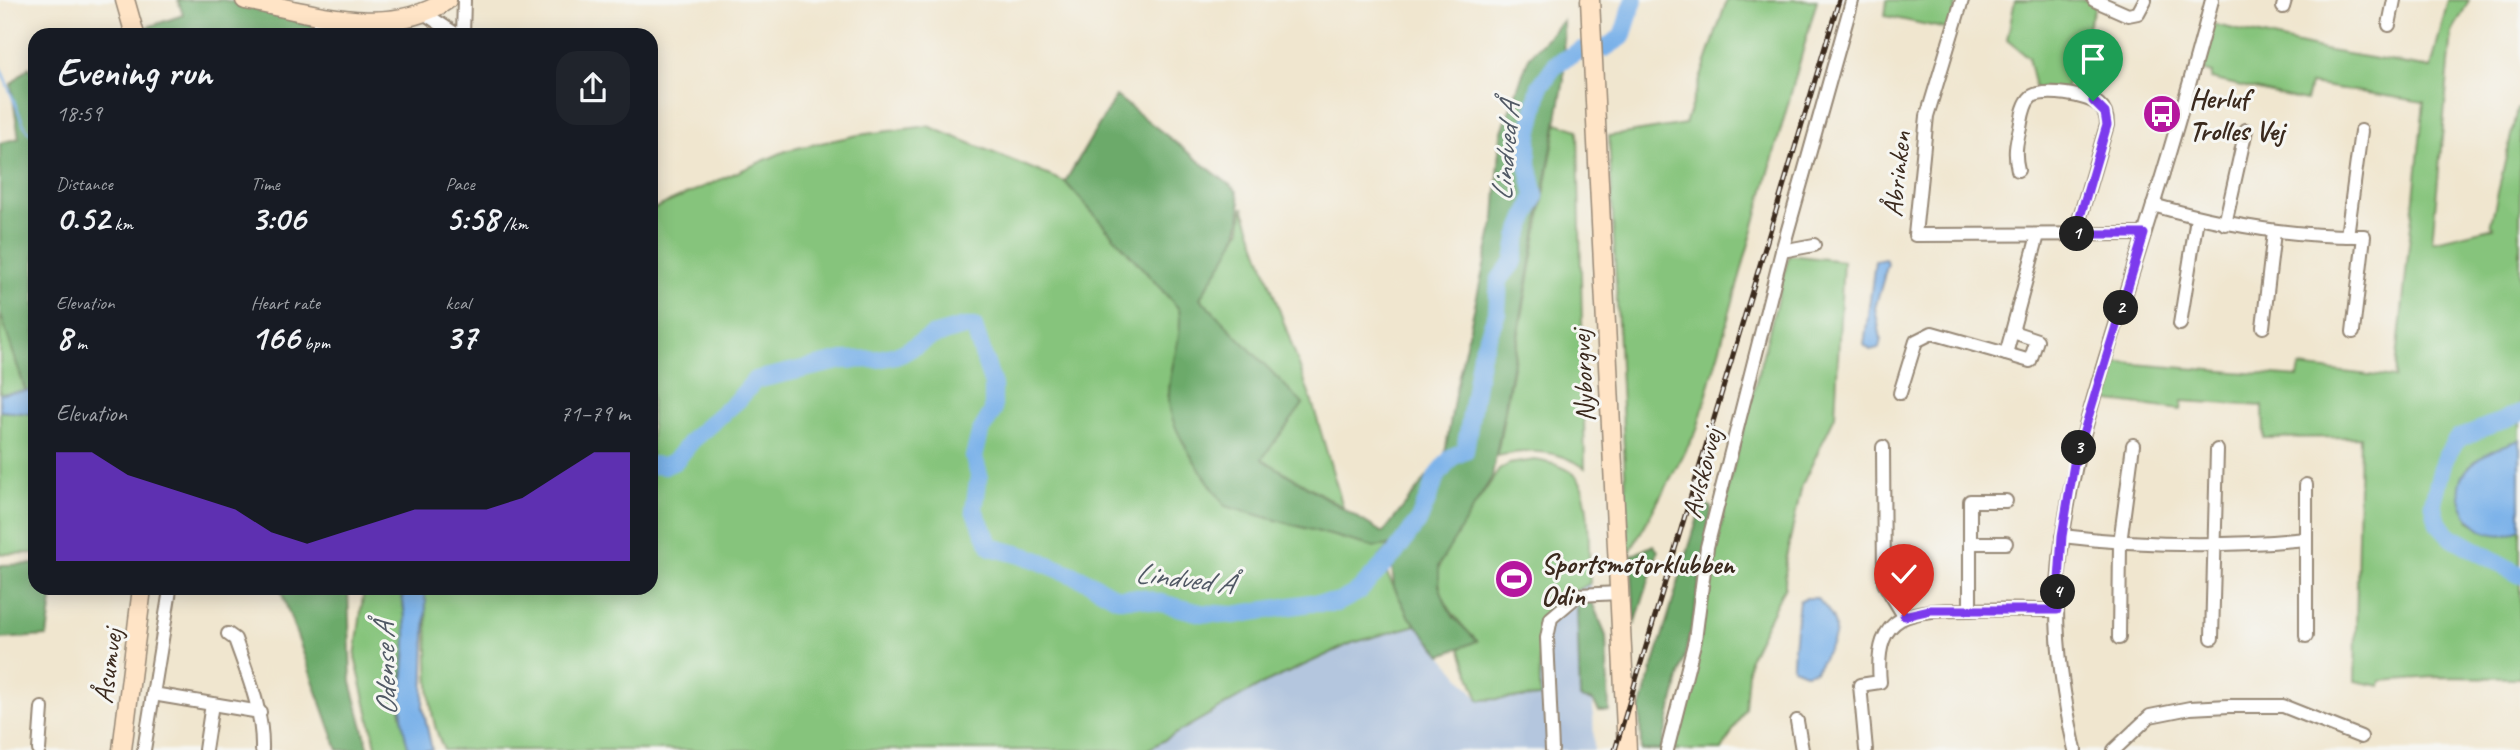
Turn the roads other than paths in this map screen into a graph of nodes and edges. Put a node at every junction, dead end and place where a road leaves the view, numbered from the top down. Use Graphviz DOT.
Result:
graph roads {
  1 [pos="125,0"];
  2 [pos="245,0"];
  3 [pos="447,0"];
  4 [pos="464,0"];
  5 [pos="1590,0"];
  6 [pos="1962,0"];
  7 [pos="2094,0"];
  8 [pos="2145,0"];
  9 [pos="2212,0"];
  10 [pos="2394,0"];
  11 [pos="1852,1"];
  12 [pos="288,4"];
  13 [pos="321,13"];
  14 [pos="424,13"];
  15 [pos="2389,25"];
  16 [pos="133,28"];
  17 [pos="318,28"];
  18 [pos="446,28"];
  19 [pos="463,28"];
  20 [pos="2246,130"];
  21 [pos="2361,131"];
  22 [pos="2018,170"];
  23 [pos="2154,205"];
  24 [pos="2197,218"];
  25 [pos="2225,224"];
  26 [pos="2274,232"];
  27 [pos="2038,234"];
  28 [pos="2075,234"];
  29 [pos="2144,234"];
  30 [pos="2347,236"];
  31 [pos="1814,245"];
  32 [pos="1782,251"];
  33 [pos="2180,324"];
  34 [pos="2263,327"];
  35 [pos="2013,332"];
  36 [pos="2353,332"];
  37 [pos="2006,355"];
  38 [pos="1900,393"];
  39 [pos="2133,445"];
  40 [pos="1883,447"];
  41 [pos="2217,450"];
  42 [pos="2306,485"];
  43 [pos="2006,501"];
  44 [pos="2062,536"];
  45 [pos="2306,539"];
  46 [pos="1970,543"];
  47 [pos="2006,543"];
  48 [pos="2120,543"];
  49 [pos="2213,546"];
  50 [pos="1619,593"];
  51 [pos="141,595"];
  52 [pos="169,595"];
  53 [pos="1970,610"];
  54 [pos="2057,610"];
  55 [pos="1904,616"];
  56 [pos="228,635"];
  57 [pos="2306,636"];
  58 [pos="2119,638"];
  59 [pos="2212,638"];
  60 [pos="1864,660"];
  61 [pos="1878,662"];
  62 [pos="153,694"];
  63 [pos="212,704"];
  64 [pos="42,708"];
  65 [pos="260,712"];
  66 [pos="1797,721"];
  67 [pos="2361,737"];
  68 [pos="38,750"];
  69 [pos="122,750"];
  70 [pos="144,750"];
  71 [pos="205,750"];
  72 [pos="262,750"];
  73 [pos="1552,750"];
  74 [pos="1626,750"];
  75 [pos="1667,750"];
  76 [pos="1802,750"];
  77 [pos="1866,750"];
  78 [pos="2075,750"];
  79 [pos="2114,750"];
  1 -- 16 [label="main road"];
  2 -- 12 [label="main road"];
  3 -- 14 [label="main road"];
  4 -- 19 [label="street"];
  5 -- 50 [label="main road, Nyborgvej"];
  6 -- 27 [label="street, Åbrinken"];
  7 -- 8 [label="street"];
  9 -- 23 [label="street"];
  10 -- 15 [label="street"];
  11 -- 32 [label="street, Avlskovvej"];
  12 -- 13 [label="main road"];
  13 -- 14 [label="main road"];
  13 -- 17 [label="street"];
  14 -- 18 [label="street"];
  20 -- 25 [label="street"];
  21 -- 30 [label="street"];
  22 -- 28 [label="street"];
  23 -- 24 [label="street"];
  23 -- 29 [label="street"];
  24 -- 25 [label="street"];
  24 -- 33 [label="street"];
  25 -- 26 [label="street"];
  26 -- 30 [label="street"];
  26 -- 34 [label="street"];
  27 -- 28 [label="street, Åbrinken"];
  27 -- 35 [label="street"];
  28 -- 29 [label="street, Åbrinken"];
  29 -- 44 [label="street"];
  30 -- 36 [label="street"];
  31 -- 32 [label="street"];
  32 -- 75 [label="street, Avlskovvej"];
  35 -- 37 [label="street"];
  35 -- 37 [label="street"];
  37 -- 38 [label="street"];
  39 -- 48 [label="street"];
  40 -- 55 [label="street"];
  41 -- 49 [label="street"];
  42 -- 45 [label="street"];
  43 -- 46 [label="street"];
  44 -- 48 [label="street"];
  44 -- 54 [label="street"];
  45 -- 49 [label="street"];
  45 -- 57 [label="street"];
  46 -- 47 [label="street"];
  46 -- 53 [label="street"];
  48 -- 49 [label="street"];
  48 -- 58 [label="street"];
  49 -- 59 [label="street"];
  50 -- 73 [label="street"];
  50 -- 74 [label="main road, Nyborgvej"];
  51 -- 69 [label="main road, Åsumvej"];
  52 -- 62 [label="street, Åsumvej"];
  53 -- 54 [label="street"];
  53 -- 55 [label="street"];
  54 -- 78 [label="street"];
  55 -- 61 [label="street"];
  56 -- 65 [label="street"];
  60 -- 61 [label="street"];
  61 -- 77 [label="street"];
  62 -- 63 [label="street, Åsumvej"];
  62 -- 70 [label="street, Åsumvej"];
  63 -- 65 [label="street, Åsumvej"];
  63 -- 71 [label="street"];
  64 -- 68 [label="street"];
  65 -- 72 [label="street"];
  66 -- 76 [label="street"];
  67 -- 79 [label="street"];
}
